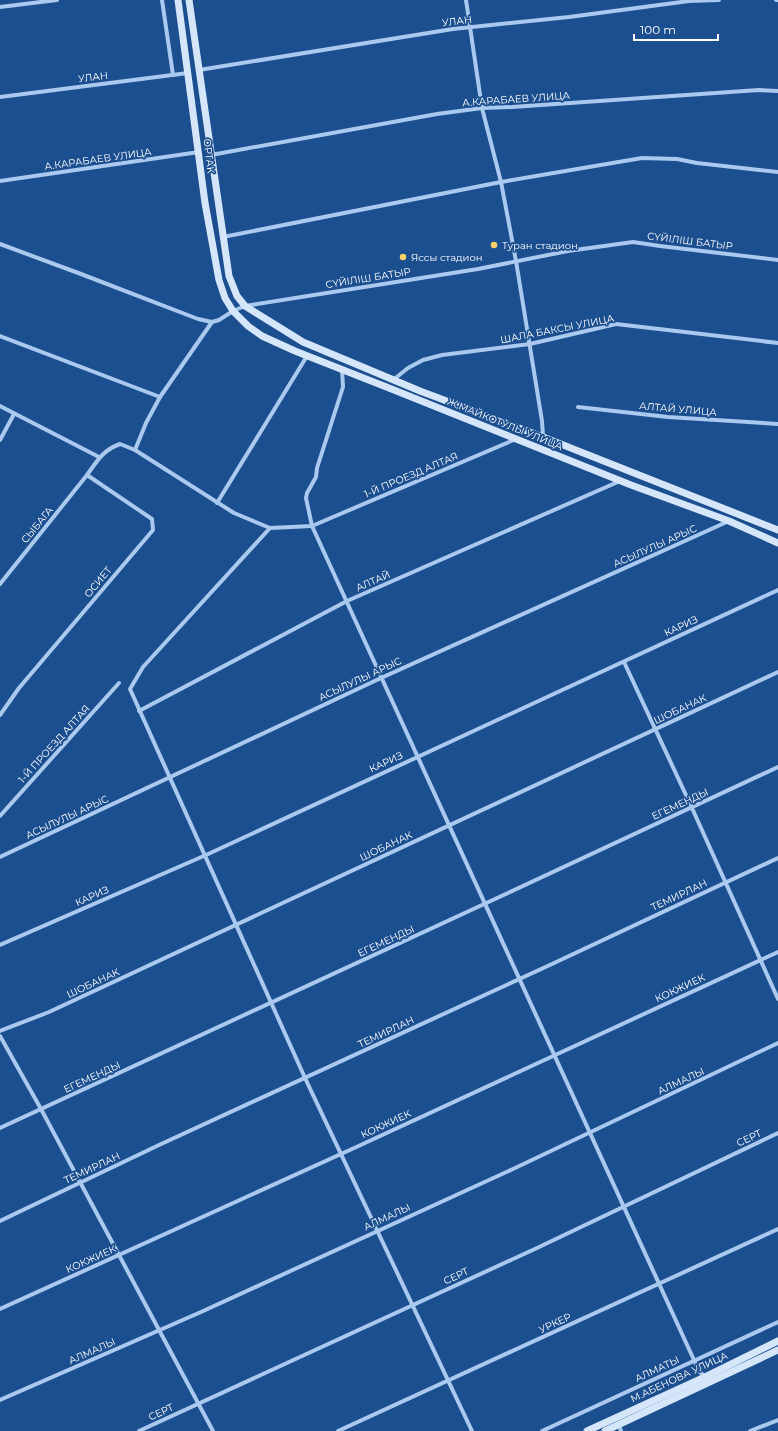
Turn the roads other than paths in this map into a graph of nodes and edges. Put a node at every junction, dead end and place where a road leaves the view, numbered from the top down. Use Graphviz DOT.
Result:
graph roads {
  1 [pos="57,0"];
  2 [pos="162,0"];
  3 [pos="178,0"];
  4 [pos="189,0"];
  5 [pos="466,0"];
  6 [pos="719,0"];
  7 [pos="0,7"];
  8 [pos="469,27"];
  9 [pos="199,70"];
  10 [pos="188,73"];
  11 [pos="173,75"];
  12 [pos="778,91"];
  13 [pos="0,97"];
  14 [pos="482,108"];
  15 [pos="199,152"];
  16 [pos="211,156"];
  17 [pos="778,172"];
  18 [pos="0,181"];
  19 [pos="500,182"];
  20 [pos="223,237"];
  21 [pos="0,244"];
  22 [pos="778,260"];
  23 [pos="516,261"];
  24 [pos="246,306"];
  25 [pos="232,311"];
  26 [pos="212,322"];
  27 [pos="0,336"];
  28 [pos="778,343"];
  29 [pos="530,344"];
  30 [pos="306,356"];
  31 [pos="342,370"];
  32 [pos="393,380"];
  33 [pos="160,397"];
  34 [pos="0,406"];
  35 [pos="578,407"];
  36 [pos="472,411"];
  37 [pos="14,414"];
  38 [pos="469,420"];
  39 [pos="778,424"];
  40 [pos="543,437"];
  41 [pos="516,439"];
  42 [pos="0,440"];
  43 [pos="135,450"];
  44 [pos="100,458"];
  45 [pos="87,475"];
  46 [pos="620,481"];
  47 [pos="217,503"];
  48 [pos="729,521"];
  49 [pos="312,526"];
  50 [pos="270,528"];
  51 [pos="778,530"];
  52 [pos="778,543"];
  53 [pos="0,584"];
  54 [pos="778,590"];
  55 [pos="347,601"];
  56 [pos="624,662"];
  57 [pos="778,672"];
  58 [pos="381,678"];
  59 [pos="120,683"];
  60 [pos="139,711"];
  61 [pos="0,715"];
  62 [pos="655,730"];
  63 [pos="417,757"];
  64 [pos="778,766"];
  65 [pos="170,778"];
  66 [pos="692,808"];
  67 [pos="0,816"];
  68 [pos="449,826"];
  69 [pos="206,855"];
  70 [pos="0,857"];
  71 [pos="778,858"];
  72 [pos="725,882"];
  73 [pos="484,904"];
  74 [pos="237,924"];
  75 [pos="0,945"];
  76 [pos="778,952"];
  77 [pos="760,960"];
  78 [pos="519,979"];
  79 [pos="778,999"];
  80 [pos="272,1002"];
  81 [pos="0,1031"];
  82 [pos="0,1036"];
  83 [pos="778,1043"];
  84 [pos="554,1056"];
  85 [pos="305,1078"];
  86 [pos="41,1109"];
  87 [pos="0,1128"];
  88 [pos="590,1133"];
  89 [pos="778,1133"];
  90 [pos="341,1154"];
  91 [pos="80,1183"];
  92 [pos="624,1207"];
  93 [pos="0,1221"];
  94 [pos="778,1229"];
  95 [pos="378,1231"];
  96 [pos="119,1255"];
  97 [pos="659,1284"];
  98 [pos="413,1305"];
  99 [pos="0,1309"];
  100 [pos="778,1322"];
  101 [pos="159,1330"];
  102 [pos="778,1341"];
  103 [pos="778,1350"];
  104 [pos="694,1360"];
  105 [pos="705,1377"];
  106 [pos="448,1380"];
  107 [pos="0,1400"];
  108 [pos="198,1403"];
  109 [pos="778,1420"];
  110 [pos="620,1428"];
  111 [pos="139,1431"];
  112 [pos="213,1431"];
  113 [pos="338,1431"];
  114 [pos="472,1431"];
  115 [pos="542,1431"];
  116 [pos="587,1431"];
  117 [pos="605,1431"];
  118 [pos="750,1431"];
  1 -- 7 [label="street"];
  2 -- 11 [label="street"];
  3 -- 10 [label="street, ОРТАК"];
  4 -- 9 [label="street, ОРТАК"];
  5 -- 8 [label="street"];
  6 -- 8 [label="street, УЛАН"];
  8 -- 9 [label="street, УЛАН"];
  8 -- 14 [label="street"];
  9 -- 16 [label="street, ОРТАК"];
  10 -- 11 [label="street, УЛАН"];
  10 -- 15 [label="street, ОРТАК"];
  11 -- 13 [label="street, УЛАН"];
  12 -- 14 [label="street, А.КАРАБАЕВ УЛИЦА"];
  14 -- 16 [label="street, А.КАРАБАЕВ УЛИЦА"];
  14 -- 19 [label="street"];
  15 -- 18 [label="street, А.КАРАБАЕВ УЛИЦА"];
  15 -- 25 [label="street, ОРТАК"];
  16 -- 20 [label="street, ОРТАК"];
  17 -- 19 [label="street"];
  19 -- 20 [label="street"];
  19 -- 23 [label="street"];
  20 -- 24 [label="street, ОРТАК"];
  21 -- 26 [label="street"];
  22 -- 23 [label="street, СҮЙІЛІШ БАТЫР"];
  23 -- 24 [label="street, СҮЙІЛІШ БАТЫР"];
  23 -- 29 [label="street"];
  24 -- 25 [label="street, СҮЙІЛІШ БАТЫР"];
  24 -- 32 [label="street, Ж.МАЙКОТУЛЫ УЛИЦА"];
  25 -- 26 [label="street, СҮЙІЛІШ БАТЫР"];
  25 -- 30 [label="street, Ж.МАЙКОТУЛЫ УЛИЦА"];
  26 -- 33 [label="street"];
  27 -- 33 [label="street"];
  28 -- 29 [label="street, ШАЛА БАКСЫ УЛИЦА"];
  29 -- 32 [label="street, ШАЛА БАКСЫ УЛИЦА"];
  29 -- 40 [label="street"];
  30 -- 31 [label="street, Ж.МАЙКОТУЛЫ УЛИЦА"];
  30 -- 47 [label="street"];
  31 -- 38 [label="street, Ж.МАЙКОТУЛЫ УЛИЦА"];
  31 -- 49 [label="street"];
  32 -- 36 [label="street, Ж.МАЙКОТУЛЫ УЛИЦА"];
  33 -- 43 [label="street"];
  34 -- 37 [label="street"];
  35 -- 39 [label="street, АЛТАЙ УЛИЦА"];
  36 -- 38 [label="street"];
  36 -- 40 [label="street, Ж.МАЙКОТУЛЫ УЛИЦА"];
  37 -- 42 [label="street"];
  37 -- 44 [label="street"];
  38 -- 41 [label="street, Ж.МАЙКОТУЛЫ УЛИЦА"];
  40 -- 51 [label="street, Ж.МАЙКОТУЛЫ УЛИЦА"];
  41 -- 46 [label="street, Ж.МАЙКОТУЛЫ УЛИЦА"];
  41 -- 49 [label="street, 1-Й ПРОЕЗД АЛТАЯ"];
  43 -- 44 [label="street, СЫБАГА"];
  43 -- 47 [label="street"];
  44 -- 45 [label="street, СЫБАГА"];
  45 -- 53 [label="street, СЫБАГА"];
  45 -- 61 [label="street, ОСИЕТ"];
  46 -- 48 [label="street, Ж.МАЙКОТУЛЫ УЛИЦА"];
  46 -- 55 [label="street, АЛТАЙ"];
  47 -- 50 [label="street"];
  48 -- 52 [label="street, Ж.МАЙКОТУЛЫ УЛИЦА"];
  48 -- 58 [label="street, АСЫЛУЛЫ АРЫС"];
  49 -- 50 [label="street"];
  49 -- 55 [label="street"];
  50 -- 60 [label="street"];
  54 -- 56 [label="street, КАРИЗ"];
  55 -- 58 [label="street"];
  55 -- 60 [label="street, АЛТАЙ"];
  56 -- 62 [label="street"];
  56 -- 63 [label="street, КАРИЗ"];
  57 -- 62 [label="street, ШОБАНАК"];
  58 -- 63 [label="street"];
  58 -- 65 [label="street, АСЫЛУЛЫ АРЫС"];
  59 -- 67 [label="street, 1-Й ПРОЕЗД АЛТАЯ"];
  60 -- 65 [label="street"];
  62 -- 66 [label="street"];
  62 -- 68 [label="street, ШОБАНАК"];
  63 -- 68 [label="street"];
  63 -- 69 [label="street, КАРИЗ"];
  64 -- 66 [label="street, ЕГЕМЕНДЫ"];
  65 -- 69 [label="street"];
  65 -- 70 [label="street, АСЫЛУЛЫ АРЫС"];
  66 -- 72 [label="street"];
  66 -- 73 [label="street, ЕГЕМЕНДЫ"];
  68 -- 73 [label="street"];
  68 -- 74 [label="street, ШОБАНАК"];
  69 -- 74 [label="street"];
  69 -- 75 [label="street, КАРИЗ"];
  71 -- 72 [label="street, ТЕМИРЛАН"];
  72 -- 77 [label="street"];
  72 -- 78 [label="street, ТЕМИРЛАН"];
  73 -- 78 [label="street"];
  73 -- 80 [label="street, ЕГЕМЕНДЫ"];
  74 -- 80 [label="street"];
  74 -- 81 [label="street, ШОБАНАК"];
  76 -- 77 [label="street, КОКЖИЕК"];
  77 -- 79 [label="street"];
  77 -- 84 [label="street, КОКЖИЕК"];
  78 -- 84 [label="street"];
  78 -- 85 [label="street, ТЕМИРЛАН"];
  80 -- 85 [label="street"];
  80 -- 86 [label="street, ЕГЕМЕНДЫ"];
  82 -- 86 [label="street"];
  83 -- 88 [label="street, АЛМАЛЫ"];
  84 -- 88 [label="street"];
  84 -- 90 [label="street, КОКЖИЕК"];
  85 -- 90 [label="street"];
  85 -- 91 [label="street, ТЕМИРЛАН"];
  86 -- 87 [label="street, ЕГЕМЕНДЫ"];
  86 -- 91 [label="street"];
  88 -- 92 [label="street"];
  88 -- 95 [label="street, АЛМАЛЫ"];
  89 -- 92 [label="street, СЕРТ"];
  90 -- 95 [label="street"];
  90 -- 96 [label="street, КОКЖИЕК"];
  91 -- 93 [label="street, ТЕМИРЛАН"];
  91 -- 96 [label="street"];
  92 -- 97 [label="street"];
  92 -- 98 [label="street, СЕРТ"];
  94 -- 97 [label="street, УРКЕР"];
  95 -- 98 [label="street"];
  95 -- 101 [label="street, АЛМАЛЫ"];
  96 -- 99 [label="street, КОКЖИЕК"];
  96 -- 101 [label="street"];
  97 -- 104 [label="street"];
  97 -- 106 [label="street, УРКЕР"];
  98 -- 106 [label="street"];
  98 -- 108 [label="street, СЕРТ"];
  100 -- 104 [label="street, АЛМАТЫ"];
  101 -- 107 [label="street, АЛМАЛЫ"];
  101 -- 108 [label="street"];
  102 -- 105 [label="street, М.АБЕНОВА УЛИЦА"];
  103 -- 110 [label="street, М.АБЕНОВА УЛИЦА"];
  104 -- 105 [label="street"];
  104 -- 115 [label="street, АЛМАТЫ"];
  105 -- 116 [label="street, М.АБЕНОВА УЛИЦА"];
  106 -- 113 [label="street, УРКЕР"];
  106 -- 114 [label="street"];
  108 -- 111 [label="street, СЕРТ"];
  108 -- 112 [label="street"];
  109 -- 118 [label="street"];
  110 -- 117 [label="street, М.АБЕНОВА УЛИЦА"];
}
